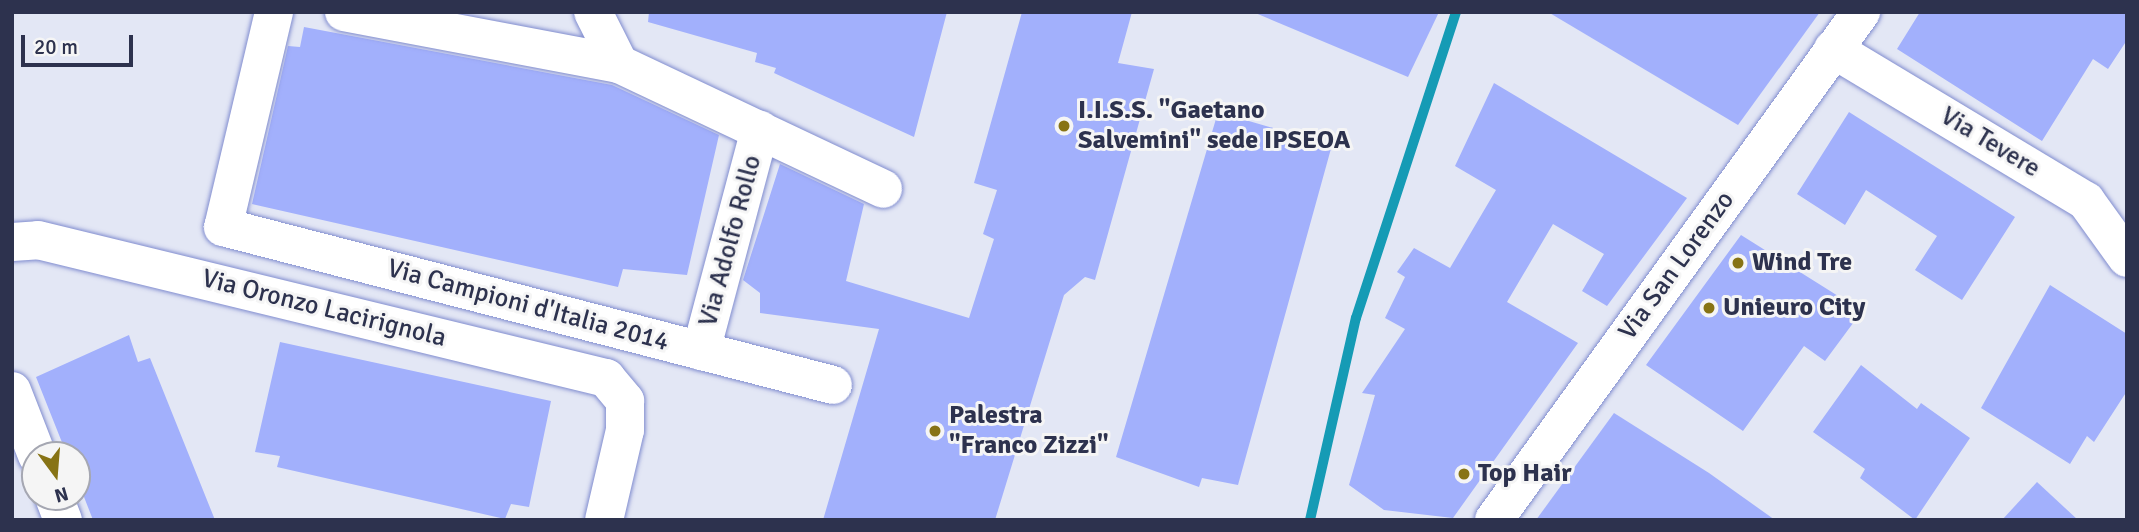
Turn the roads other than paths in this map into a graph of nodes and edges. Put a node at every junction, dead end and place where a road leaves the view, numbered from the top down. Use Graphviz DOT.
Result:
graph roads {
  1 [pos="274,12"];
  2 [pos="344,12"];
  3 [pos="593,12"];
  4 [pos="1855,14"];
  5 [pos="481,25"];
  6 [pos="1833,49"];
  7 [pos="619,64"];
  8 [pos="760,130"];
  9 [pos="883,189"];
  10 [pos="12,242"];
  11 [pos="2127,258"];
  12 [pos="701,351"];
  13 [pos="834,385"];
  14 [pos="12,391"];
  15 [pos="32,441"];
  16 [pos="604,520"];
  17 [pos="1494,520"];
  1 -- 12 [label="street, Via Campioni d'Italia 2014"];
  2 -- 5 [label="street, Via Adolfo Rollo"];
  3 -- 7 [label="street"];
  4 -- 6 [label="street, Via San Lorenzo"];
  5 -- 7 [label="street, Via Adolfo Rollo"];
  6 -- 11 [label="street, Via Tevere"];
  6 -- 17 [label="street, Via San Lorenzo"];
  7 -- 8 [label="street, Via Adolfo Rollo"];
  8 -- 9 [label="street, Via Adolfo Rollo"];
  8 -- 12 [label="street, Via Adolfo Rollo"];
  10 -- 16 [label="street, Via Oronzo Lacirignola"];
  12 -- 13 [label="street, Via Campioni d'Italia 2014"];
  14 -- 15 [label="street"];
}
